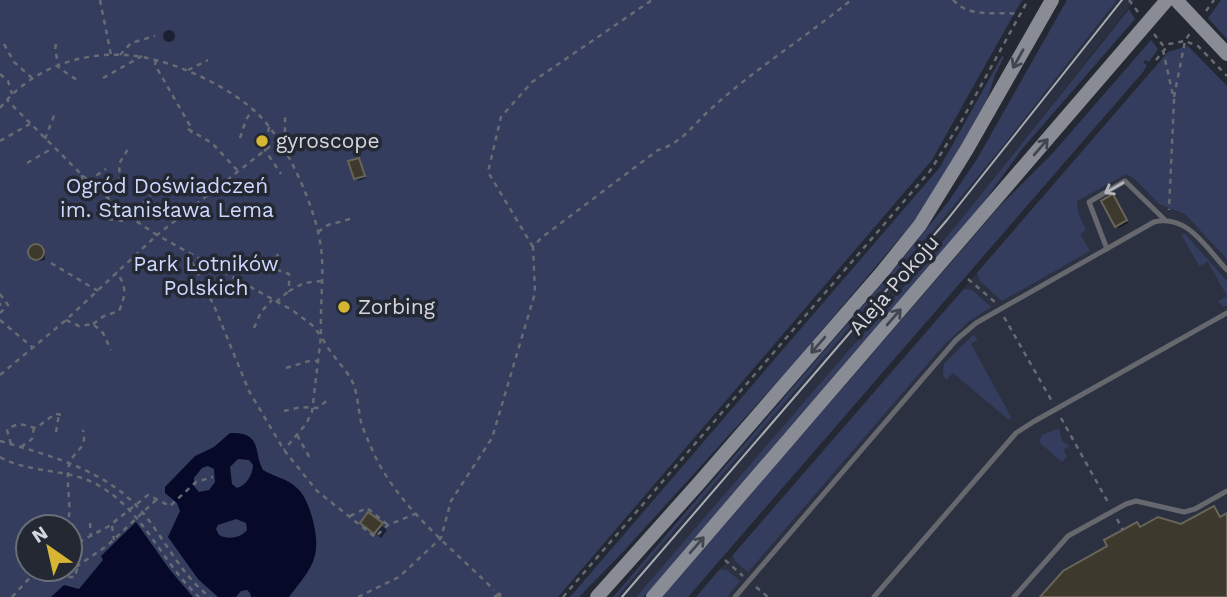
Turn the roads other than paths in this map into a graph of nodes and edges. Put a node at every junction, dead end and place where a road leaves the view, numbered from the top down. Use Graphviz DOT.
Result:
graph roads {
  1 [pos="1052,0"];
  2 [pos="1167,0"];
  3 [pos="1176,0"];
  4 [pos="1227,54"];
  5 [pos="1165,220"];
  6 [pos="1107,249"];
  7 [pos="1227,270"];
  8 [pos="1227,313"];
  9 [pos="1227,491"];
  10 [pos="597,597"];
  11 [pos="653,597"];
  12 [pos="735,597"];
  13 [pos="874,597"];
  14 [pos="1014,597"];
  1 -- 10 [label="main road, Aleja Pokoju, one-way"];
  11 -- 2 [label="main road, Aleja Pokoju, one-way"];
  3 -- 4 [label="main road"];
  5 -- 6 [label="lane"];
  5 -- 6 [label="lane, one-way"];
  5 -- 7 [label="lane"];
  6 -- 12 [label="lane"];
  8 -- 13 [label="lane"];
  9 -- 14 [label="lane"];
}
